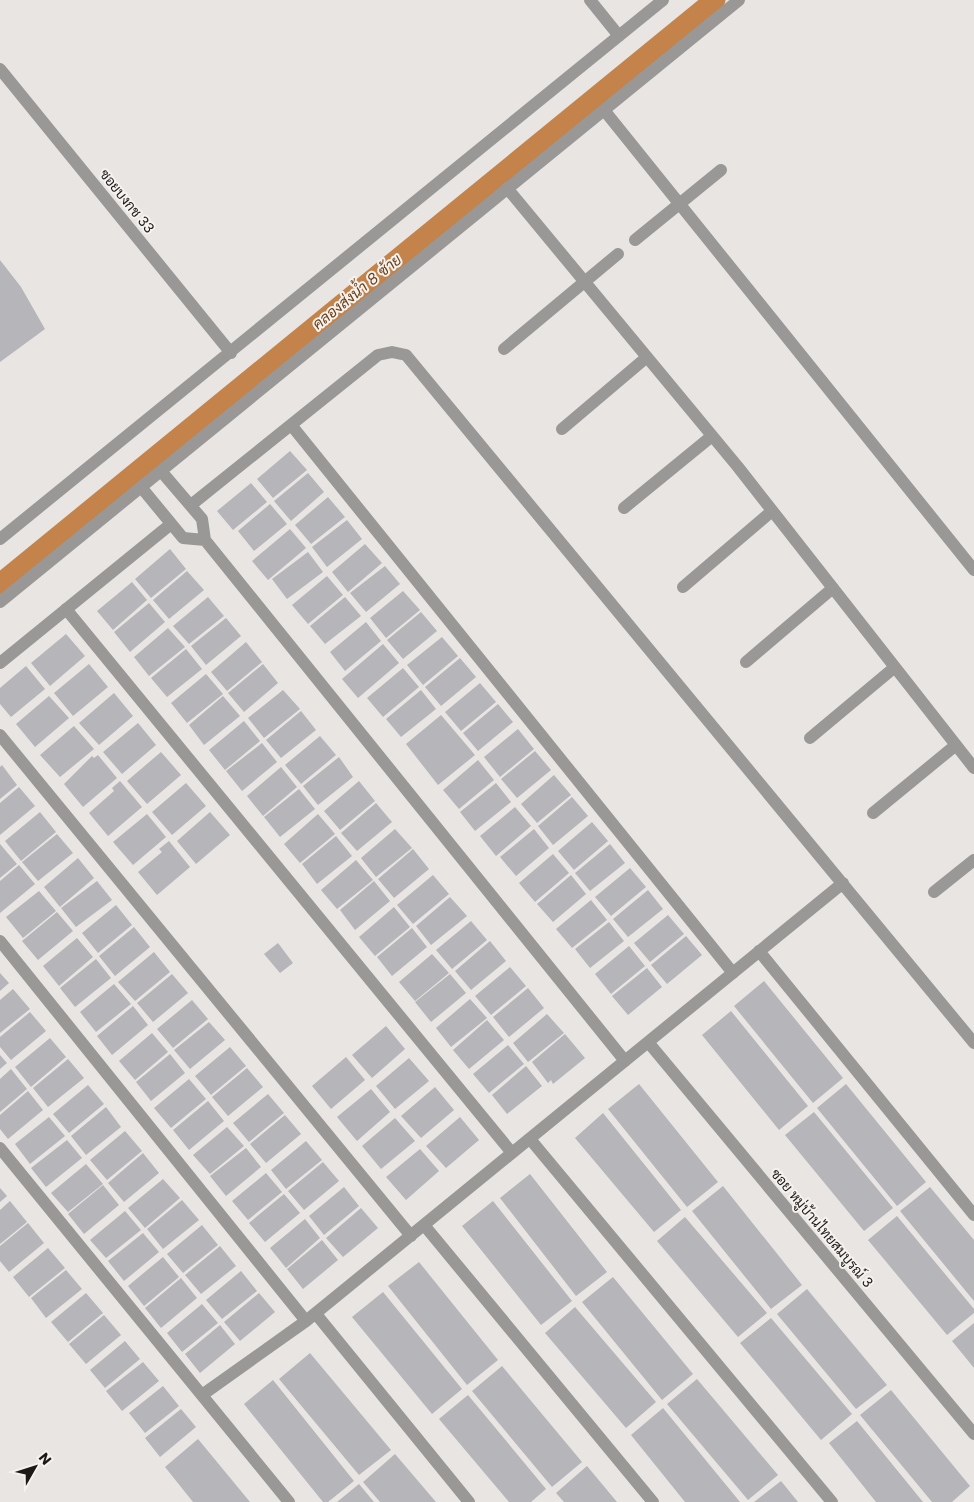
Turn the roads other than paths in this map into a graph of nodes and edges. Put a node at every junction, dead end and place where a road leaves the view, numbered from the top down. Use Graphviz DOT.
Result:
graph roads {
  1 [pos="590,0"];
  2 [pos="663,0"];
  3 [pos="739,0"];
  4 [pos="619,36"];
  5 [pos="0,69"];
  6 [pos="604,110"];
  7 [pos="720,170"];
  8 [pos="507,188"];
  9 [pos="679,204"];
  10 [pos="635,240"];
  11 [pos="618,254"];
  12 [pos="584,282"];
  13 [pos="504,349"];
  14 [pos="231,353"];
  15 [pos="647,357"];
  16 [pos="292,426"];
  17 [pos="562,429"];
  18 [pos="712,436"];
  19 [pos="161,471"];
  20 [pos="141,487"];
  21 [pos="191,505"];
  22 [pos="624,508"];
  23 [pos="772,511"];
  24 [pos="171,524"];
  25 [pos="0,539"];
  26 [pos="204,540"];
  27 [pos="974,570"];
  28 [pos="683,587"];
  29 [pos="833,588"];
  30 [pos="0,602"];
  31 [pos="66,609"];
  32 [pos="746,662"];
  33 [pos="0,663"];
  34 [pos="895,667"];
  35 [pos="0,735"];
  36 [pos="810,738"];
  37 [pos="956,745"];
  38 [pos="974,768"];
  39 [pos="873,813"];
  40 [pos="974,860"];
  41 [pos="843,883"];
  42 [pos="934,892"];
  43 [pos="0,941"];
  44 [pos="759,952"];
  45 [pos="733,973"];
  46 [pos="648,1042"];
  47 [pos="974,1043"];
  48 [pos="625,1061"];
  49 [pos="530,1139"];
  50 [pos="0,1148"];
  51 [pos="512,1153"];
  52 [pos="974,1215"];
  53 [pos="424,1225"];
  54 [pos="410,1236"];
  55 [pos="311,1318"];
  56 [pos="202,1395"];
  57 [pos="974,1434"];
  58 [pos="290,1502"];
  59 [pos="469,1502"];
  60 [pos="654,1502"];
  61 [pos="832,1502"];
  1 -- 4 [label="street"];
  2 -- 4 [label="street"];
  3 -- 6 [label="street"];
  4 -- 14 [label="street"];
  5 -- 14 [label="street, ซอยบงกช 33"];
  6 -- 8 [label="street"];
  6 -- 9 [label="street"];
  7 -- 9 [label="street"];
  8 -- 12 [label="street"];
  8 -- 19 [label="street"];
  9 -- 10 [label="street"];
  9 -- 27 [label="street"];
  11 -- 12 [label="street"];
  12 -- 13 [label="street"];
  12 -- 15 [label="street"];
  14 -- 25 [label="street"];
  15 -- 17 [label="street"];
  15 -- 18 [label="street"];
  16 -- 21 [label="street"];
  16 -- 41 [label="street"];
  16 -- 45 [label="street"];
  18 -- 22 [label="street"];
  18 -- 23 [label="street"];
  19 -- 20 [label="street"];
  19 -- 21 [label="street"];
  20 -- 24 [label="street"];
  20 -- 30 [label="street"];
  21 -- 26 [label="street"];
  23 -- 28 [label="street"];
  23 -- 29 [label="street"];
  24 -- 26 [label="street"];
  24 -- 31 [label="street"];
  26 -- 48 [label="street"];
  29 -- 32 [label="street"];
  29 -- 34 [label="street"];
  31 -- 33 [label="street"];
  31 -- 51 [label="street"];
  34 -- 36 [label="street"];
  34 -- 37 [label="street"];
  35 -- 54 [label="street"];
  37 -- 38 [label="street"];
  37 -- 39 [label="street"];
  40 -- 42 [label="street"];
  41 -- 44 [label="street"];
  41 -- 47 [label="street"];
  43 -- 55 [label="street"];
  44 -- 45 [label="street"];
  44 -- 52 [label="street"];
  45 -- 46 [label="street"];
  46 -- 48 [label="street"];
  46 -- 57 [label="street, ซอย หมู่บ้านไทยสมบูรณ์ 3"];
  48 -- 49 [label="street"];
  49 -- 51 [label="street"];
  49 -- 61 [label="street"];
  50 -- 56 [label="street"];
  51 -- 53 [label="street"];
  53 -- 54 [label="street"];
  53 -- 60 [label="street"];
  54 -- 55 [label="street"];
  55 -- 56 [label="street"];
  55 -- 59 [label="street"];
  56 -- 58 [label="street"];
}
